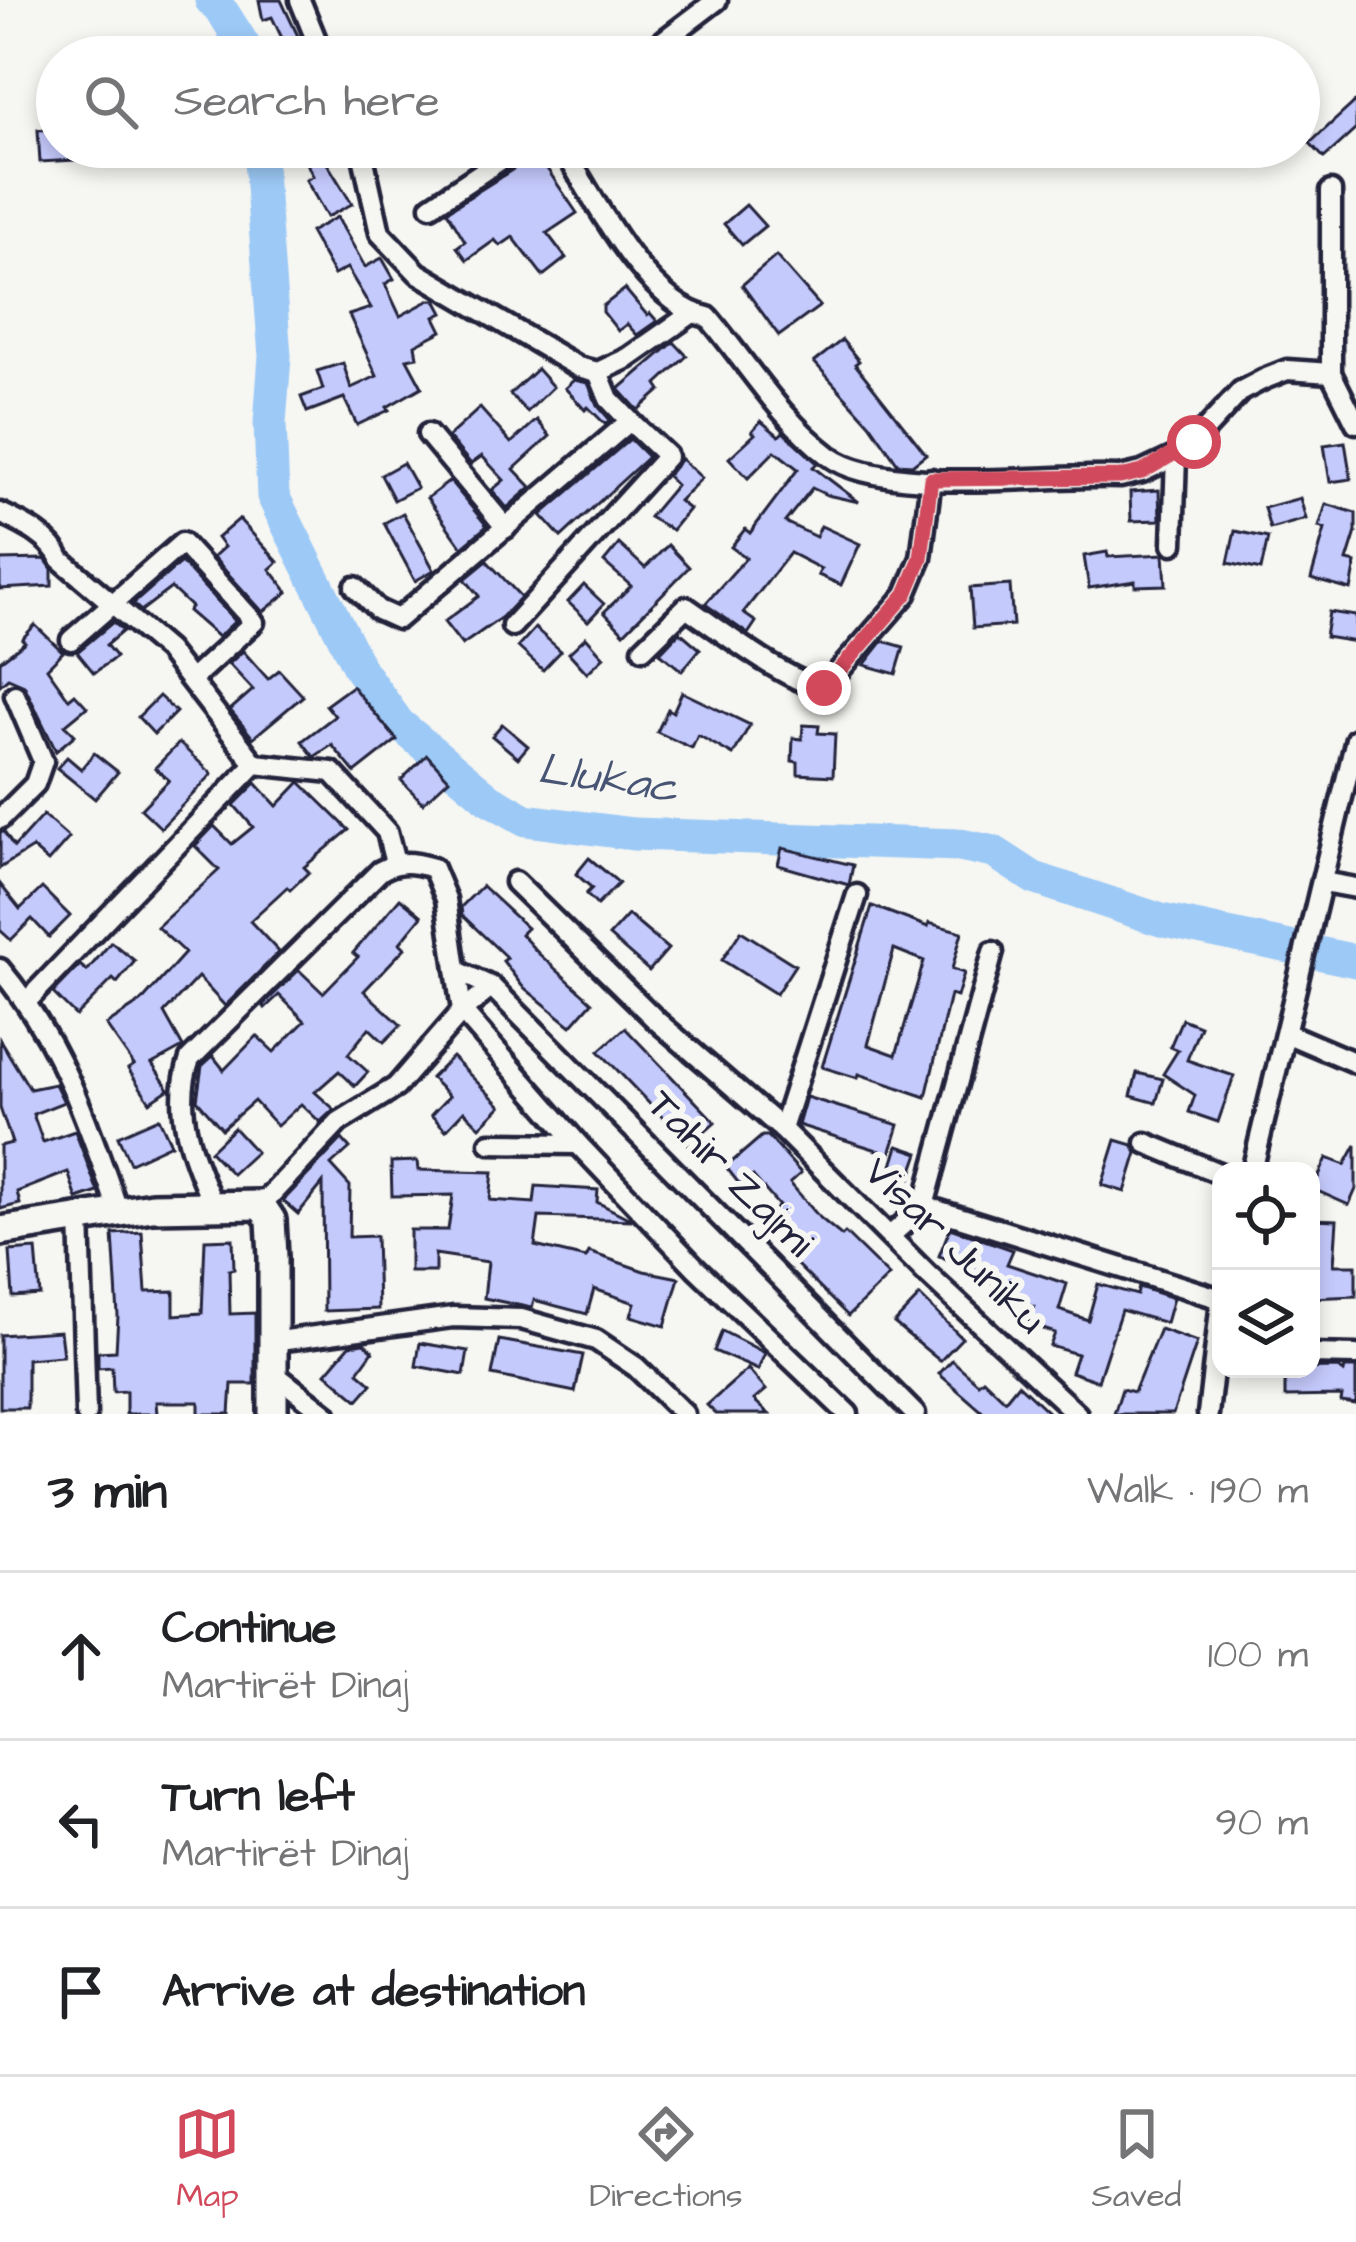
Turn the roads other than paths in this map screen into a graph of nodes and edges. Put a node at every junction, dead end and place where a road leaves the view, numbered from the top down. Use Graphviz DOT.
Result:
graph roads {
  1 [pos="300,0"];
  2 [pos="717,0"];
  3 [pos="315,36"];
  4 [pos="670,36"];
  5 [pos="366,168"];
  6 [pos="488,168"];
  7 [pos="575,168"];
  8 [pos="1331,191"];
  9 [pos="431,206"];
  10 [pos="691,314"];
  11 [pos="598,372"];
  12 [pos="1331,374"];
  13 [pos="630,421"];
  14 [pos="1356,423"];
  15 [pos="428,434"];
  16 [pos="1176,456"];
  17 [pos="931,479"];
  18 [pos="0,513"];
  19 [pos="506,528"];
  20 [pos="1174,544"];
  21 [pos="355,587"];
  22 [pos="114,602"];
  23 [pos="512,626"];
  24 [pos="71,640"];
  25 [pos="643,649"];
  26 [pos="191,680"];
  27 [pos="14,695"];
  28 [pos="1356,740"];
  29 [pos="255,764"];
  30 [pos="1348,802"];
  31 [pos="0,819"];
  32 [pos="395,863"];
  33 [pos="515,882"];
  34 [pos="1322,882"];
  35 [pos="1356,888"];
  36 [pos="857,896"];
  37 [pos="993,952"];
  38 [pos="0,970"];
  39 [pos="457,971"];
  40 [pos="492,987"];
  41 [pos="27,1001"];
  42 [pos="462,1011"];
  43 [pos="1288,1034"];
  44 [pos="1356,1063"];
  45 [pos="782,1129"];
  46 [pos="490,1143"];
  47 [pos="1146,1143"];
  48 [pos="578,1144"];
  49 [pos="1254,1162"];
  50 [pos="1212,1170"];
  51 [pos="213,1204"];
  52 [pos="261,1205"];
  53 [pos="924,1206"];
  54 [pos="118,1210"];
  55 [pos="80,1217"];
  56 [pos="0,1231"];
  57 [pos="891,1234"];
  58 [pos="1212,1297"];
  59 [pos="272,1342"];
  60 [pos="1320,1354"];
  61 [pos="1356,1355"];
  62 [pos="272,1372"];
  63 [pos="1214,1378"];
  64 [pos="86,1414"];
  65 [pos="272,1414"];
  66 [pos="326,1414"];
  67 [pos="684,1414"];
  68 [pos="848,1414"];
  69 [pos="915,1414"];
  70 [pos="1077,1414"];
  71 [pos="1208,1414"];
  1 -- 3 [label="street"];
  2 -- 4 [label="street"];
  5 -- 11 [label="street"];
  6 -- 9 [label="street"];
  7 -- 10 [label="street"];
  8 -- 12 [label="street"];
  10 -- 11 [label="street"];
  10 -- 17 [label="street"];
  11 -- 13 [label="street"];
  12 -- 14 [label="street"];
  12 -- 16 [label="street"];
  13 -- 19 [label="street"];
  13 -- 23 [label="street"];
  15 -- 19 [label="street"];
  16 -- 17 [label="street"];
  16 -- 20 [label="street"];
  17 -- 25 [label="street"];
  18 -- 22 [label="street"];
  19 -- 21 [label="street"];
  22 -- 24 [label="street"];
  22 -- 26 [label="street"];
  22 -- 26 [label="street"];
  26 -- 29 [label="street"];
  27 -- 31 [label="street"];
  28 -- 30 [label="street"];
  29 -- 32 [label="street"];
  29 -- 41 [label="street"];
  30 -- 34 [label="street"];
  32 -- 39 [label="street"];
  32 -- 51 [label="street"];
  33 -- 45 [label="street, Visar Juniku"];
  34 -- 35 [label="street"];
  34 -- 43 [label="street"];
  36 -- 45 [label="street"];
  37 -- 53 [label="street"];
  38 -- 41 [label="street"];
  39 -- 40 [label="street, Tahir Zajmi"];
  39 -- 42 [label="street"];
  40 -- 42 [label="street"];
  40 -- 69 [label="street, Tahir Zajmi"];
  41 -- 54 [label="street"];
  42 -- 48 [label="street, Tahir Zajmi"];
  42 -- 52 [label="street"];
  43 -- 44 [label="street"];
  43 -- 49 [label="street"];
  45 -- 57 [label="street, Visar Juniku"];
  46 -- 48 [label="street"];
  47 -- 50 [label="street"];
  48 -- 68 [label="street, Tahir Zajmi"];
  51 -- 52 [label="street"];
  51 -- 54 [label="street"];
  52 -- 59 [label="street"];
  53 -- 57 [label="street"];
  53 -- 58 [label="street"];
  54 -- 55 [label="street"];
  55 -- 56 [label="street"];
  55 -- 64 [label="street"];
  57 -- 70 [label="street, Visar Juniku"];
  59 -- 62 [label="street"];
  59 -- 67 [label="street"];
  60 -- 61 [label="street"];
  62 -- 65 [label="street"];
  62 -- 66 [label="street"];
  63 -- 71 [label="street"];
}
